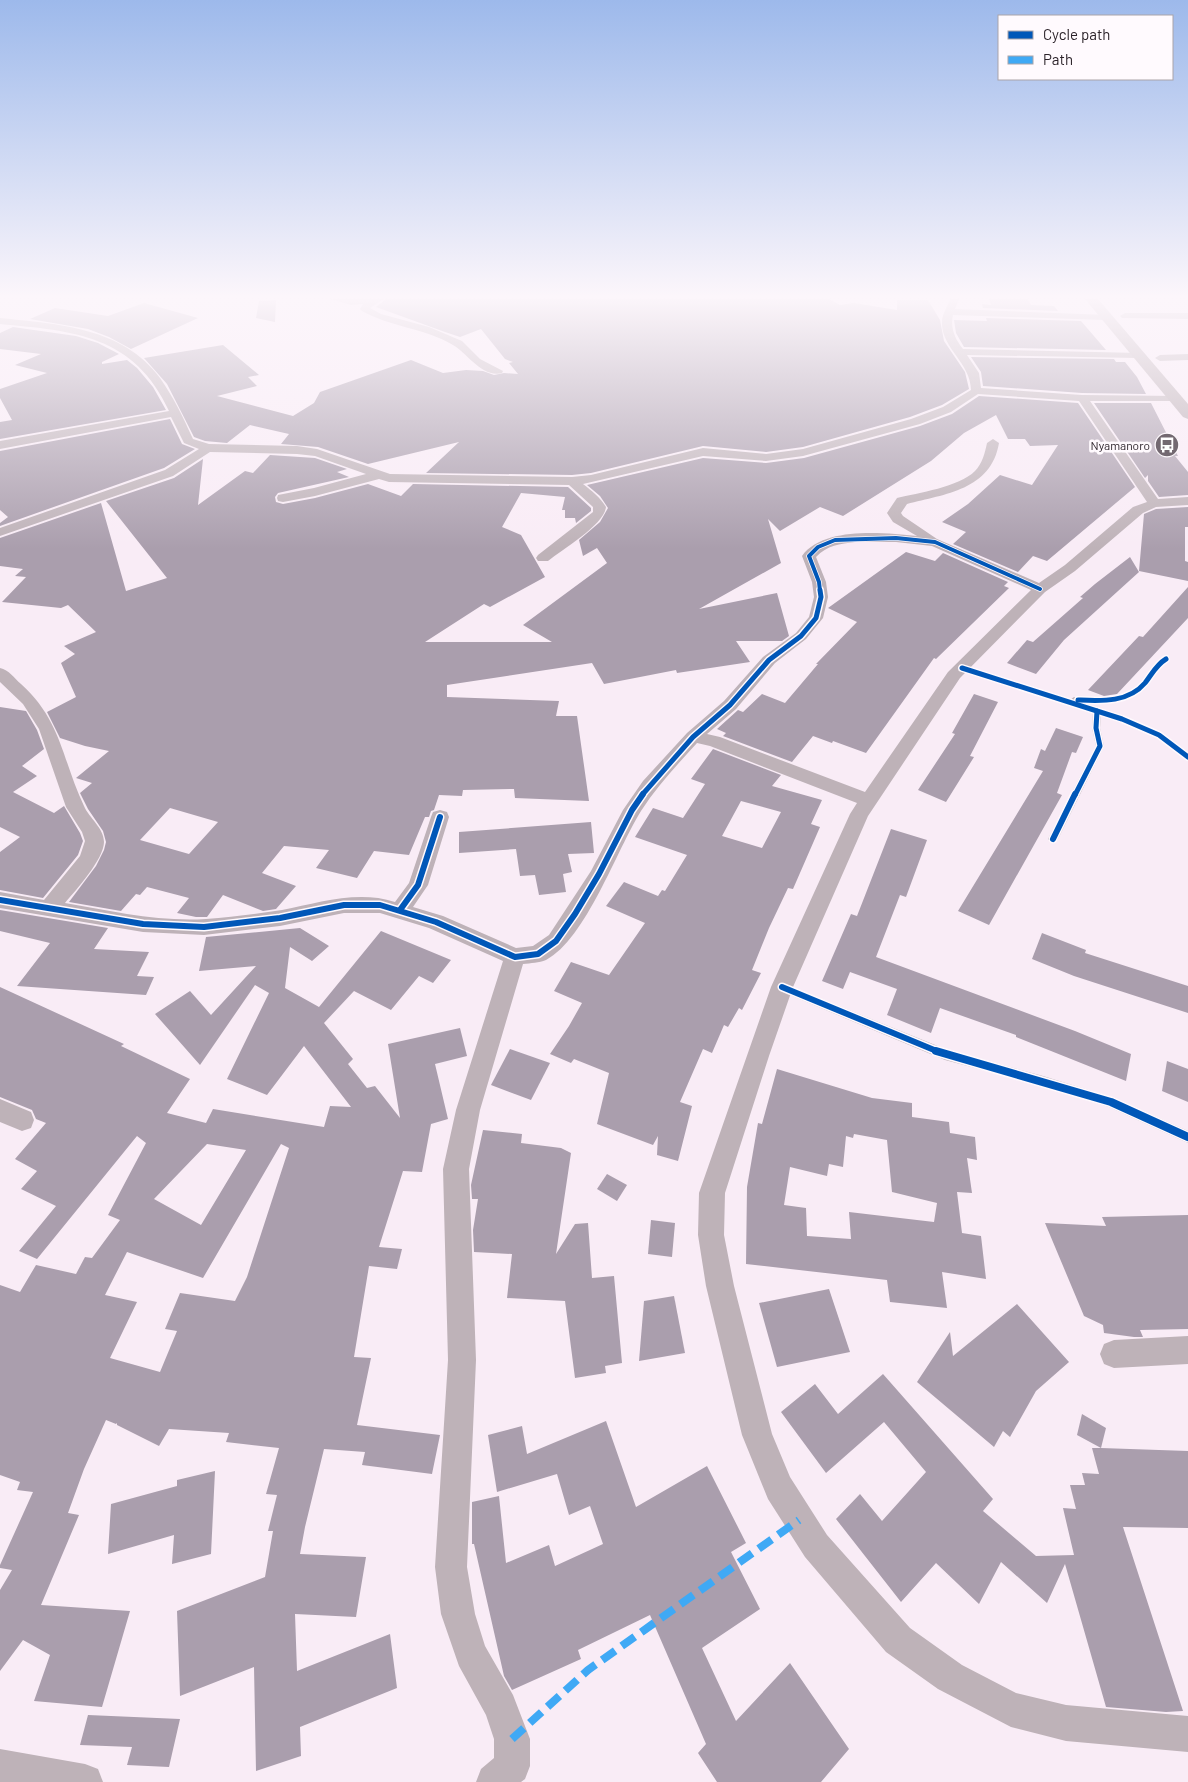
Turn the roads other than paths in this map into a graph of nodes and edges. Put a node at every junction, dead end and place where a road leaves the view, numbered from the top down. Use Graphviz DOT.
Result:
graph roads {
  1 [pos="156,382"];
  2 [pos="976,382"];
  3 [pos="1159,382"];
  4 [pos="976,391"];
  5 [pos="1082,398"];
  6 [pos="1173,398"];
  7 [pos="176,413"];
  8 [pos="1188,414"];
  9 [pos="993,443"];
  10 [pos="0,445"];
  11 [pos="208,448"];
  12 [pos="378,475"];
  13 [pos="572,481"];
  14 [pos="282,498"];
  15 [pos="1188,500"];
  16 [pos="1154,503"];
  17 [pos="0,532"];
  18 [pos="935,542"];
  19 [pos="543,558"];
  20 [pos="1040,589"];
  21 [pos="1166,659"];
  22 [pos="962,668"];
  23 [pos="0,672"];
  24 [pos="1064,700"];
  25 [pos="1097,711"];
  26 [pos="693,737"];
  27 [pos="1188,757"];
  28 [pos="868,800"];
  29 [pos="440,817"];
  30 [pos="1053,839"];
  31 [pos="0,900"];
  32 [pos="49,908"];
  33 [pos="400,910"];
  34 [pos="515,957"];
  35 [pos="782,987"];
  36 [pos="0,1110"];
  37 [pos="22,1120"];
  38 [pos="1188,1137"];
  39 [pos="1188,1350"];
  40 [pos="1114,1354"];
  41 [pos="1188,1734"];
  42 [pos="0,1767"];
  43 [pos="505,1777"];
  44 [pos="85,1782"];
  1 -- 7 [label="street"];
  2 -- 4 [label="street"];
  3 -- 6 [label="main road"];
  4 -- 5 [label="street"];
  4 -- 13 [label="street"];
  5 -- 6 [label="street"];
  5 -- 16 [label="street"];
  6 -- 8 [label="main road"];
  7 -- 10 [label="street"];
  7 -- 11 [label="street"];
  9 -- 18 [label="street"];
  11 -- 12 [label="street"];
  11 -- 17 [label="street"];
  12 -- 13 [label="street"];
  12 -- 14 [label="street"];
  13 -- 19 [label="street"];
  15 -- 16 [label="street"];
  16 -- 20 [label="street"];
  18 -- 20 [label="street"];
  18 -- 26 [label="street"];
  20 -- 22 [label="street"];
  21 -- 24 [label="lane"];
  22 -- 24 [label="lane"];
  22 -- 28 [label="street"];
  23 -- 32 [label="street"];
  24 -- 25 [label="lane"];
  25 -- 27 [label="lane"];
  25 -- 30 [label="lane"];
  26 -- 28 [label="street"];
  26 -- 34 [label="street"];
  28 -- 35 [label="street"];
  29 -- 33 [label="street"];
  31 -- 32 [label="street"];
  32 -- 33 [label="street"];
  33 -- 34 [label="street"];
  34 -- 43 [label="street"];
  35 -- 38 [label="lane"];
  35 -- 41 [label="street"];
  36 -- 37 [label="street"];
  39 -- 40 [label="street"];
  42 -- 44 [label="street"];
}
